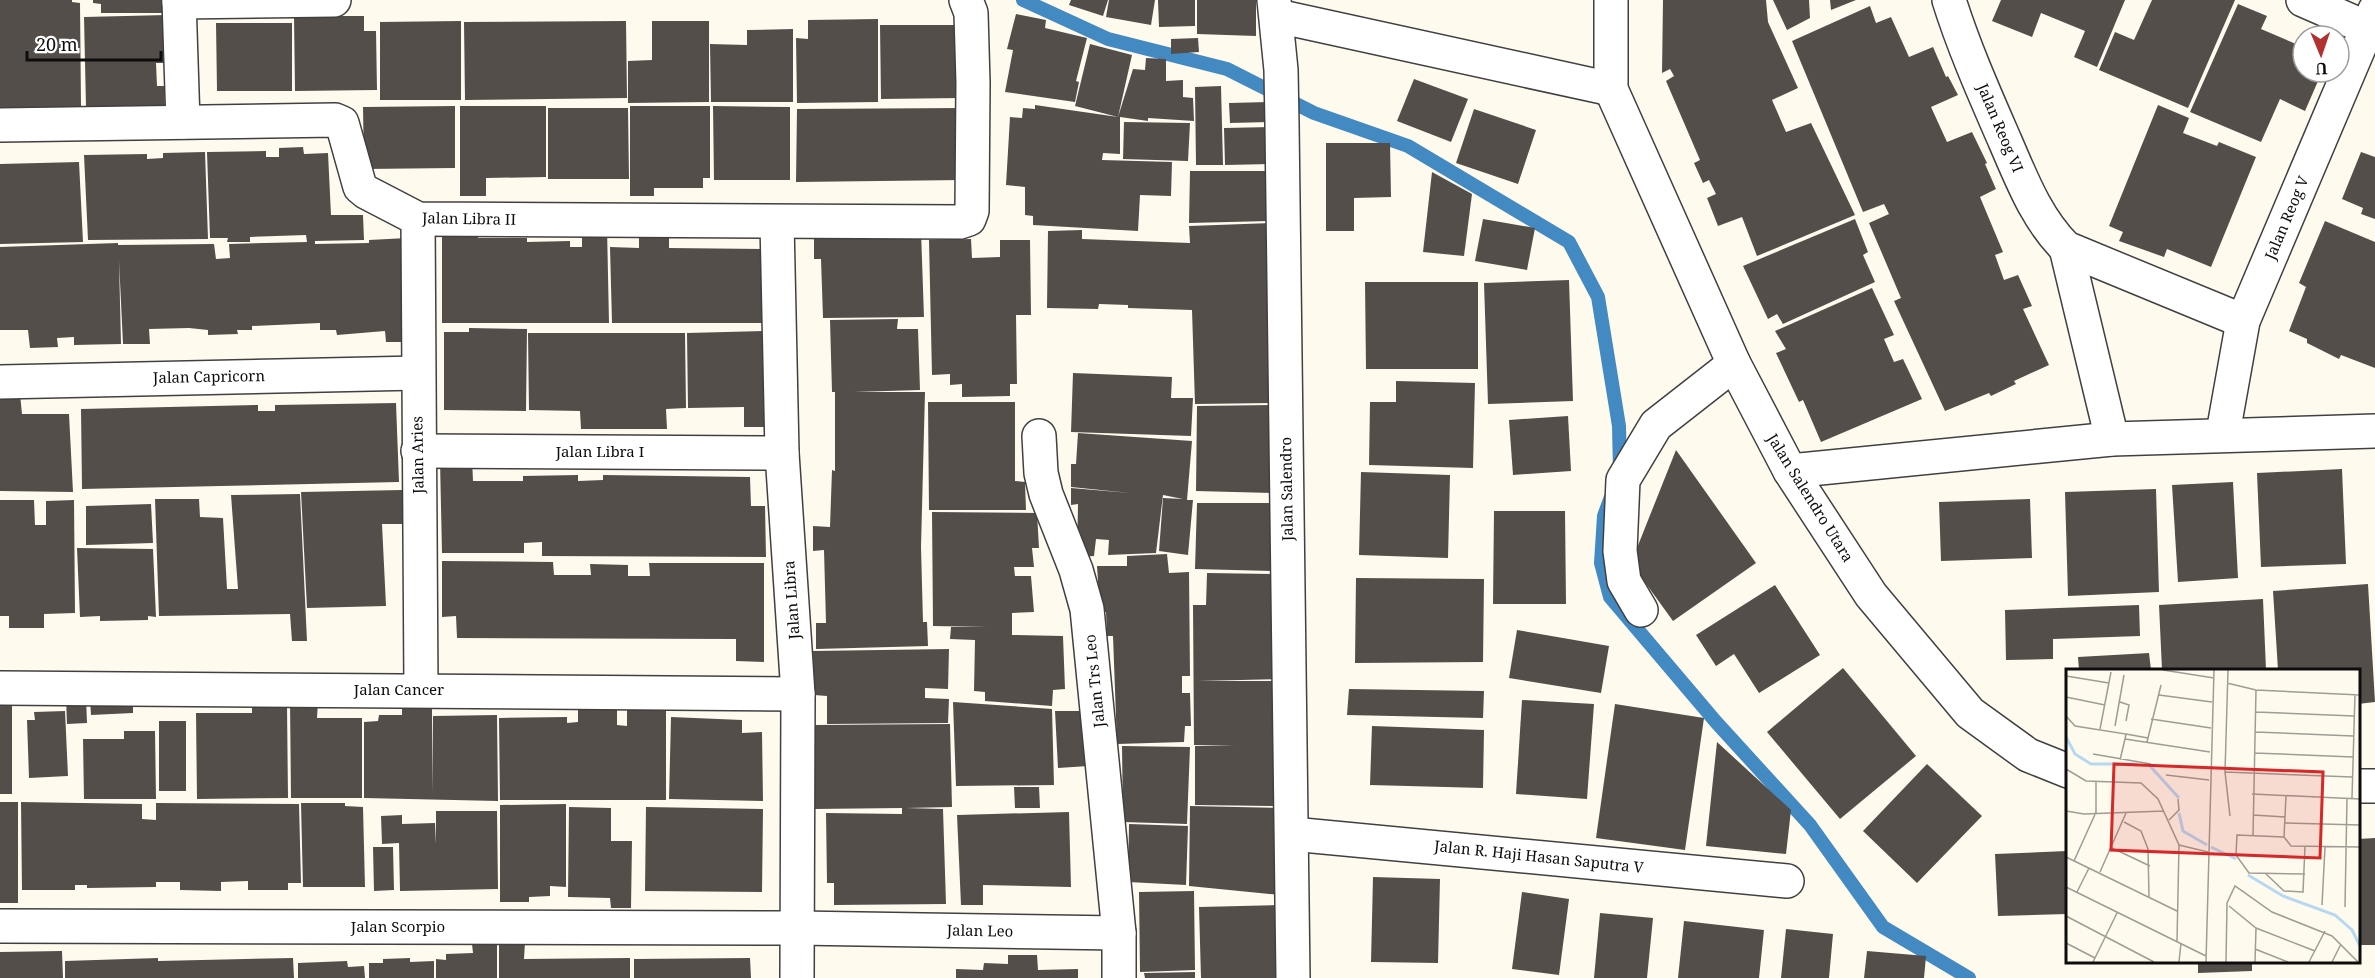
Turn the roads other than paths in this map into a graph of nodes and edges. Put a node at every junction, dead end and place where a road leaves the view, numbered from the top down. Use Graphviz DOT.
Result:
graph roads {
  1 [pos="334,0"];
  2 [pos="966,0"];
  3 [pos="1611,0"];
  4 [pos="1949,0"];
  5 [pos="2303,0"];
  6 [pos="179,1"];
  7 [pos="1276,8"];
  8 [pos="2371,19"];
  9 [pos="1611,89"];
  10 [pos="183,122"];
  11 [pos="0,125"];
  12 [pos="418,219"];
  13 [pos="777,222"];
  14 [pos="2066,248"];
  15 [pos="2243,321"];
  16 [pos="1734,364"];
  17 [pos="418,373"];
  18 [pos="0,382"];
  19 [pos="2375,431"];
  20 [pos="2223,434"];
  21 [pos="1039,436"];
  22 [pos="2112,439"];
  23 [pos="418,451"];
  24 [pos="782,453"];
  25 [pos="1790,471"];
  26 [pos="1641,610"];
  27 [pos="0,688"];
  28 [pos="421,690"];
  29 [pos="798,694"];
  30 [pos="2066,771"];
  31 [pos="1292,834"];
  32 [pos="1786,881"];
  33 [pos="0,926"];
  34 [pos="797,928"];
  35 [pos="1119,933"];
  36 [pos="797,978"];
  37 [pos="1119,978"];
  38 [pos="1293,978"];
  1 -- 6 [label="street"];
  2 -- 13 [label="street, Jalan Libra II"];
  3 -- 9 [label="street"];
  4 -- 14 [label="street, Jalan Reog VI"];
  5 -- 8 [label="street"];
  6 -- 10 [label="street"];
  7 -- 9 [label="street"];
  7 -- 31 [label="street, Jalan Salendro"];
  8 -- 15 [label="street, Jalan Reog V"];
  9 -- 16 [label="street, Jalan Salendro Utara"];
  10 -- 11 [label="street, Jalan Libra II"];
  10 -- 12 [label="street, Jalan Libra II"];
  12 -- 13 [label="street, Jalan Libra II"];
  12 -- 17 [label="street, Jalan Aries"];
  13 -- 24 [label="street, Jalan Libra"];
  14 -- 15 [label="street, Jalan Reog VI"];
  14 -- 22 [label="street, Jalan Reog VI"];
  15 -- 20 [label="street, Jalan Reog V"];
  16 -- 25 [label="street, Jalan Salendro Utara"];
  16 -- 26 [label="street"];
  17 -- 18 [label="street, Jalan Capricorn"];
  17 -- 23 [label="street, Jalan Aries"];
  19 -- 20 [label="street"];
  20 -- 22 [label="street"];
  21 -- 35 [label="street, Jalan Trs Leo"];
  22 -- 25 [label="street"];
  23 -- 24 [label="street, Jalan Libra I"];
  23 -- 28 [label="street, Jalan Aries"];
  24 -- 29 [label="street, Jalan Libra"];
  25 -- 30 [label="street, Jalan Salendro Utara"];
  27 -- 28 [label="street, Jalan Cancer"];
  28 -- 29 [label="street, Jalan Cancer"];
  29 -- 34 [label="street, Jalan Libra"];
  31 -- 32 [label="street, Jalan R. Haji Hasan Saputra V"];
  31 -- 38 [label="street, Jalan Salendro"];
  33 -- 34 [label="street, Jalan Scorpio"];
  34 -- 35 [label="street, Jalan Leo"];
  34 -- 36 [label="street, Jalan Libra"];
  35 -- 37 [label="street"];
}
